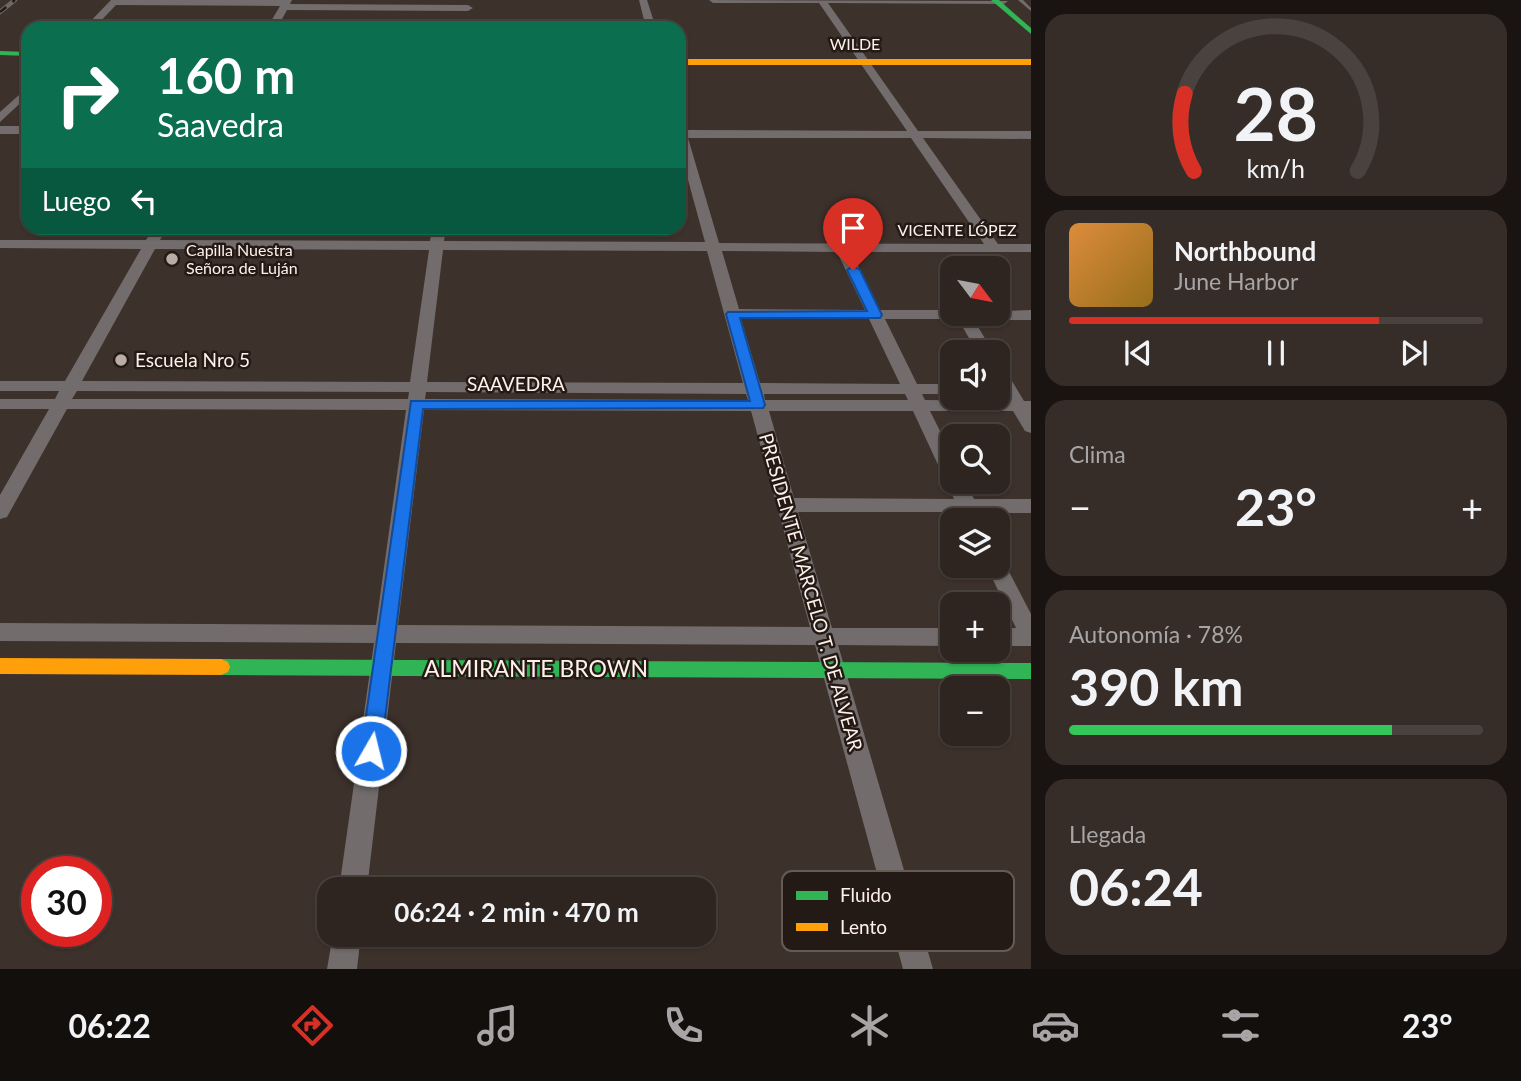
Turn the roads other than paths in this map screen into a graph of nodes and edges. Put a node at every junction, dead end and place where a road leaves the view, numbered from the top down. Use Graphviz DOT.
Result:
graph roads {
  1 [pos="643,0"];
  2 [pos="713,0"];
  3 [pos="821,0"];
  4 [pos="995,0"];
  5 [pos="1004,0"];
  6 [pos="1020,0"];
  7 [pos="115,1"];
  8 [pos="286,3"];
  9 [pos="468,9"];
  10 [pos="1031,10"];
  11 [pos="96,21"];
  12 [pos="276,21"];
  13 [pos="649,21"];
  14 [pos="1031,24"];
  15 [pos="1031,32"];
  16 [pos="0,54"];
  17 [pos="21,54"];
  18 [pos="686,55"];
  19 [pos="1031,55"];
  20 [pos="862,59"];
  21 [pos="0,60"];
  22 [pos="21,60"];
  23 [pos="686,62"];
  24 [pos="1031,62"];
  25 [pos="21,97"];
  26 [pos="0,119"];
  27 [pos="0,130"];
  28 [pos="21,130"];
  29 [pos="686,133"];
  30 [pos="916,135"];
  31 [pos="1031,135"];
  32 [pos="0,139"];
  33 [pos="21,139"];
  34 [pos="686,153"];
  35 [pos="0,234"];
  36 [pos="21,234"];
  37 [pos="155,235"];
  38 [pos="438,236"];
  39 [pos="1031,236"];
  40 [pos="712,241"];
  41 [pos="990,242"];
  42 [pos="0,244"];
  43 [pos="842,247"];
  44 [pos="1031,248"];
  45 [pos="733,314"];
  46 [pos="875,315"];
  47 [pos="940,315"];
  48 [pos="1010,315"];
  49 [pos="1031,315"];
  50 [pos="0,386"];
  51 [pos="71,386"];
  52 [pos="1010,390"];
  53 [pos="1031,390"];
  54 [pos="940,392"];
  55 [pos="1010,395"];
  56 [pos="417,396"];
  57 [pos="756,397"];
  58 [pos="915,397"];
  59 [pos="0,404"];
  60 [pos="61,404"];
  61 [pos="1025,406"];
  62 [pos="1031,427"];
  63 [pos="940,449"];
  64 [pos="787,505"];
  65 [pos="1031,506"];
  66 [pos="1010,508"];
  67 [pos="0,512"];
  68 [pos="940,512"];
  69 [pos="1002,578"];
  70 [pos="0,632"];
  71 [pos="386,634"];
  72 [pos="824,636"];
  73 [pos="940,636"];
  74 [pos="1010,637"];
  75 [pos="1031,637"];
  76 [pos="0,666"];
  77 [pos="382,668"];
  78 [pos="834,670"];
  79 [pos="1031,671"];
  80 [pos="890,871"];
  81 [pos="355,877"];
  82 [pos="345,947"];
  83 [pos="913,951"];
  84 [pos="342,969"];
  85 [pos="918,969"];
  1 -- 13 [label="street"];
  2 -- 3 [label="street"];
  3 -- 4 [label="street"];
  3 -- 20 [label="street"];
  4 -- 5 [label="street"];
  4 -- 15 [label="street"];
  5 -- 14 [label="street"];
  6 -- 10 [label="lane"];
  7 -- 8 [label="street"];
  7 -- 11 [label="street"];
  8 -- 9 [label="street"];
  8 -- 12 [label="street"];
  16 -- 17 [label="street"];
  18 -- 20 [label="street, WILDE"];
  19 -- 20 [label="street, WILDE"];
  20 -- 23 [label="street, WILDE"];
  20 -- 24 [label="street, WILDE"];
  20 -- 30 [label="street"];
  21 -- 22 [label="street"];
  25 -- 26 [label="street"];
  27 -- 28 [label="street"];
  29 -- 30 [label="street"];
  30 -- 31 [label="street"];
  30 -- 41 [label="street"];
  32 -- 33 [label="street"];
  34 -- 40 [label="street, PRESIDENTE MARCELO T. DE ALVEAR"];
  35 -- 36 [label="street, VICENTE LÓPEZ"];
  37 -- 38 [label="street, VICENTE LÓPEZ"];
  37 -- 42 [label="street, VICENTE LÓPEZ"];
  37 -- 51 [label="street"];
  38 -- 40 [label="street, VICENTE LÓPEZ"];
  38 -- 56 [label="street"];
  39 -- 41 [label="street, VICENTE LÓPEZ"];
  40 -- 41 [label="street, VICENTE LÓPEZ"];
  40 -- 43 [label="street, VICENTE LÓPEZ"];
  40 -- 45 [label="street, PRESIDENTE MARCELO T. DE ALVEAR"];
  41 -- 43 [label="street, VICENTE LÓPEZ"];
  41 -- 44 [label="street, VICENTE LÓPEZ"];
  43 -- 46 [label="street"];
  45 -- 46 [label="street"];
  45 -- 57 [label="street, PRESIDENTE MARCELO T. DE ALVEAR"];
  46 -- 47 [label="street"];
  46 -- 58 [label="street"];
  48 -- 49 [label="street"];
  50 -- 51 [label="street, SAAVEDRA"];
  51 -- 56 [label="street, SAAVEDRA"];
  51 -- 60 [label="street"];
  52 -- 53 [label="street"];
  54 -- 58 [label="street, SAAVEDRA"];
  55 -- 61 [label="street"];
  56 -- 57 [label="street, SAAVEDRA"];
  56 -- 60 [label="street, SAAVEDRA"];
  56 -- 71 [label="street"];
  57 -- 58 [label="street, SAAVEDRA"];
  57 -- 64 [label="street, PRESIDENTE MARCELO T. DE ALVEAR"];
  58 -- 61 [label="street, SAAVEDRA"];
  58 -- 63 [label="street"];
  59 -- 60 [label="street, SAAVEDRA"];
  60 -- 67 [label="street"];
  61 -- 62 [label="street"];
  64 -- 68 [label="street"];
  64 -- 72 [label="street, PRESIDENTE MARCELO T. DE ALVEAR"];
  65 -- 66 [label="street"];
  69 -- 75 [label="street"];
  70 -- 71 [label="street, ALMIRANTE BROWN"];
  71 -- 72 [label="street, ALMIRANTE BROWN"];
  71 -- 77 [label="street"];
  72 -- 73 [label="street, ALMIRANTE BROWN"];
  72 -- 78 [label="street, PRESIDENTE MARCELO T. DE ALVEAR"];
  74 -- 75 [label="street"];
  76 -- 77 [label="street, ALMIRANTE BROWN"];
  77 -- 78 [label="street, ALMIRANTE BROWN"];
  77 -- 81 [label="street"];
  78 -- 79 [label="street, ALMIRANTE BROWN"];
  78 -- 80 [label="street, PRESIDENTE MARCELO T. DE ALVEAR"];
  82 -- 84 [label="street"];
  83 -- 85 [label="street, PRESIDENTE MARCELO T. DE ALVEAR"];
}
